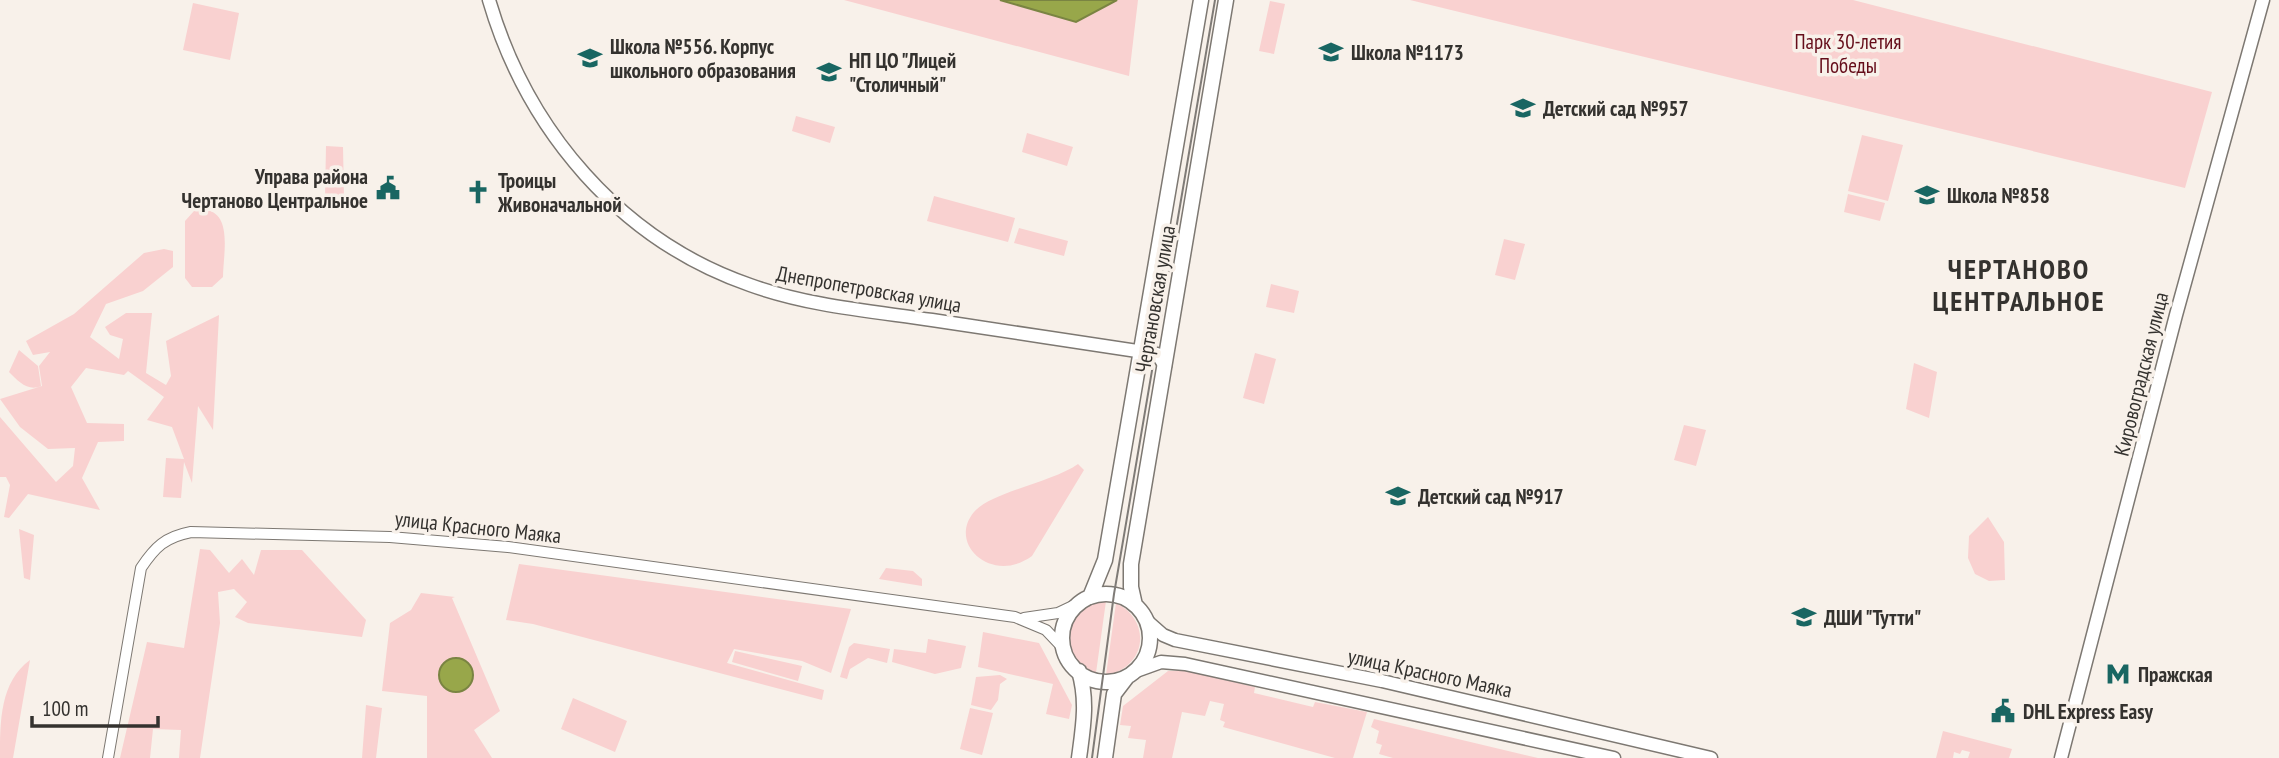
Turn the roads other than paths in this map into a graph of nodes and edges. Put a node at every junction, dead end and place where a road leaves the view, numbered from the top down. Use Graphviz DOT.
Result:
graph roads {
  1 [pos="489,0"];
  2 [pos="1201,0"];
  3 [pos="1226,0"];
  4 [pos="2263,0"];
  5 [pos="1147,317"];
  6 [pos="1172,323"];
  7 [pos="1141,352"];
  8 [pos="1165,366"];
  9 [pos="1084,601"];
  10 [pos="1135,605"];
  11 [pos="1015,617"];
  12 [pos="1146,620"];
  13 [pos="1065,650"];
  14 [pos="1079,671"];
  15 [pos="1132,674"];
  16 [pos="108,758"];
  17 [pos="1079,758"];
  18 [pos="1105,758"];
  19 [pos="1614,758"];
  20 [pos="1711,758"];
  21 [pos="2061,758"];
  1 -- 7 [label="street, Днепропетровская улица"];
  2 -- 5 [label="main road, Чертановская улица"];
  3 -- 6 [label="main road, Чертановская улица"];
  4 -- 21 [label="street, Кировоградская улица"];
  5 -- 6 [label="main road"];
  5 -- 7 [label="main road, Чертановская улица"];
  6 -- 8 [label="main road, Чертановская улица"];
  7 -- 8 [label="street, Днепропетровская улица"];
  7 -- 9 [label="main road, Чертановская улица"];
  8 -- 10 [label="main road, Чертановская улица"];
  9 -- 10 [label="main road"];
  9 -- 11 [label="street, улица Красного Маяка"];
  9 -- 13 [label="main road, Чертановская улица"];
  10 -- 12 [label="main road, Чертановская улица"];
  11 -- 13 [label="street, улица Красного Маяка"];
  11 -- 16 [label="street, улица Красного Маяка"];
  12 -- 15 [label="main road"];
  12 -- 20 [label="street, улица Красного Маяка"];
  13 -- 14 [label="main road"];
  14 -- 15 [label="main road"];
  14 -- 17 [label="main road"];
  15 -- 18 [label="main road"];
  15 -- 19 [label="street, улица Красного Маяка"];
}
